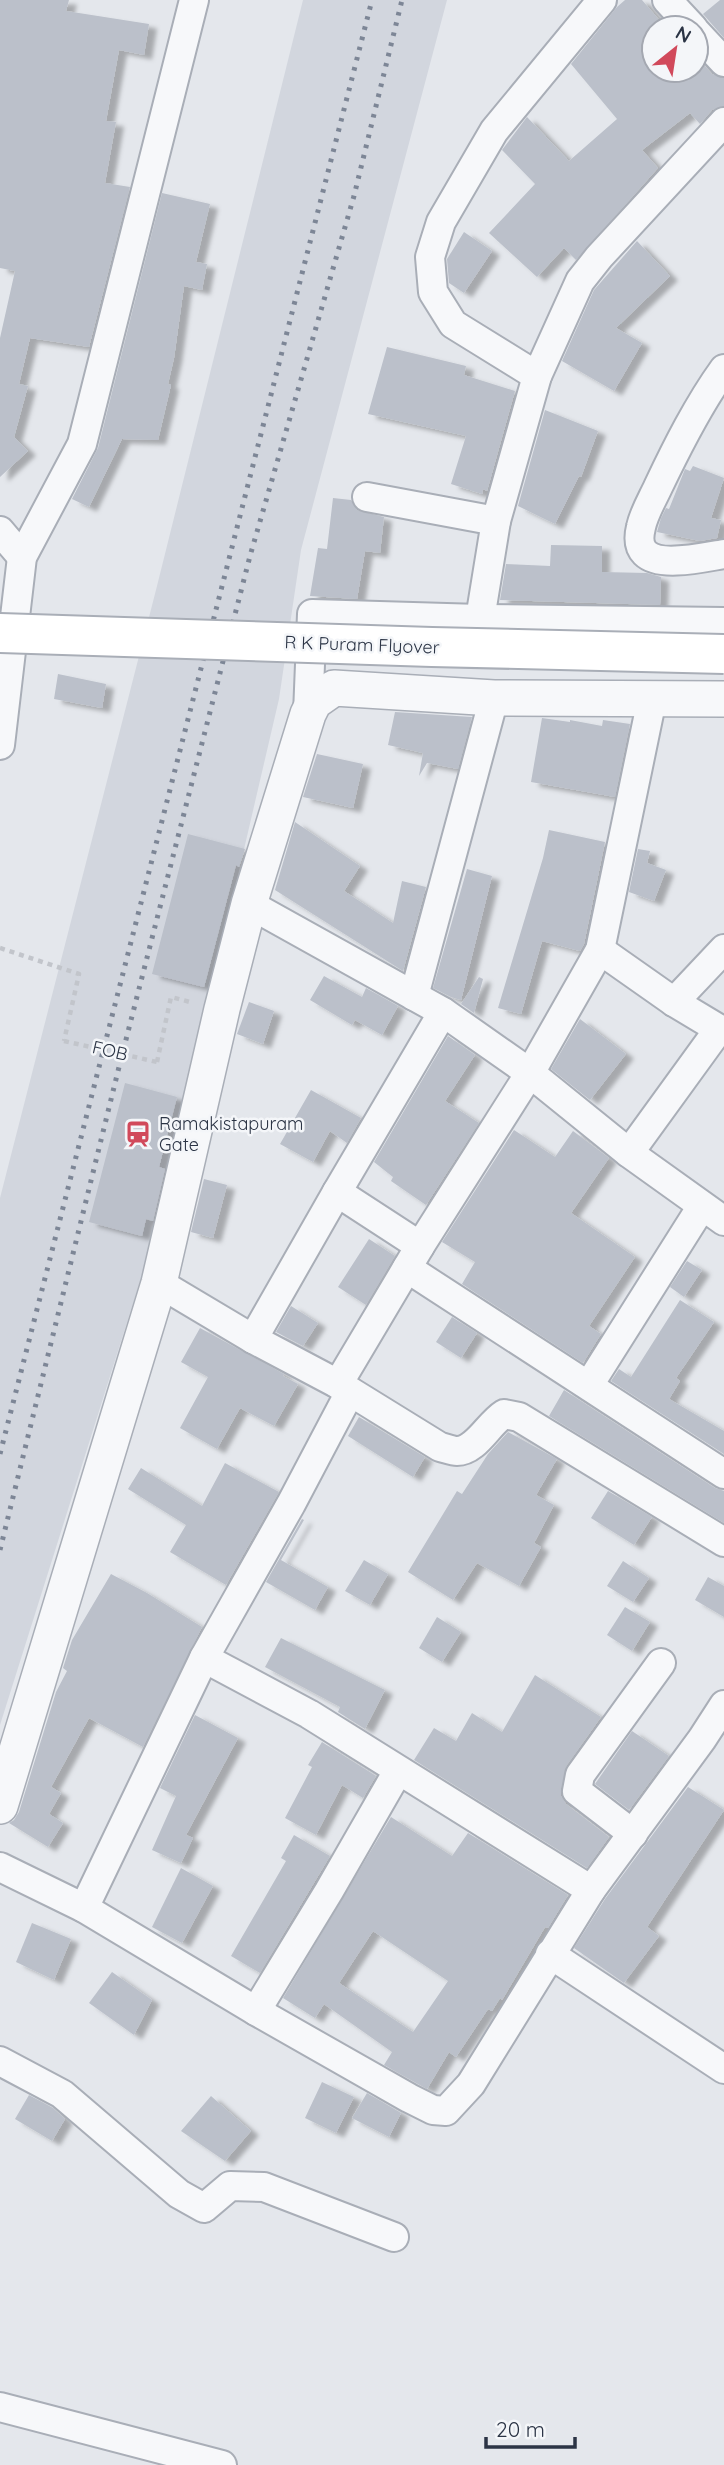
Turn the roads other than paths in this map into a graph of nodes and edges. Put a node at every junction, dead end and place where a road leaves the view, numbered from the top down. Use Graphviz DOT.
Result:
graph roads {
  1 [pos="194,0"];
  2 [pos="602,0"];
  3 [pos="667,0"];
  4 [pos="680,14"];
  5 [pos="710,47"];
  6 [pos="724,62"];
  7 [pos="724,122"];
  8 [pos="724,369"];
  9 [pos="537,376"];
  10 [pos="367,497"];
  11 [pos="496,521"];
  12 [pos="0,531"];
  13 [pos="724,554"];
  14 [pos="22,556"];
  15 [pos="8,587"];
  16 [pos="480,619"];
  17 [pos="724,622"];
  18 [pos="0,633"];
  19 [pos="724,654"];
  20 [pos="494,698"];
  21 [pos="652,699"];
  22 [pos="724,699"];
  23 [pos="308,714"];
  24 [pos="0,745"];
  25 [pos="249,904"];
  26 [pos="724,949"];
  27 [pos="600,950"];
  28 [pos="414,996"];
  29 [pos="674,1002"];
  30 [pos="443,1012"];
  31 [pos="722,1030"];
  32 [pos="530,1073"];
  33 [pos="629,1153"];
  34 [pos="337,1192"];
  35 [pos="713,1213"];
  36 [pos="413,1257"];
  37 [pos="159,1283"];
  38 [pos="253,1339"];
  39 [pos="589,1385"];
  40 [pos="344,1388"];
  41 [pos="724,1474"];
  42 [pos="724,1542"];
  43 [pos="204,1658"];
  44 [pos="661,1662"];
  45 [pos="724,1705"];
  46 [pos="398,1771"];
  47 [pos="0,1806"];
  48 [pos="633,1834"];
  49 [pos="0,1867"];
  50 [pos="591,1890"];
  51 [pos="84,1908"];
  52 [pos="550,1954"];
  53 [pos="256,2011"];
  54 [pos="0,2061"];
  55 [pos="724,2069"];
  56 [pos="394,2237"];
  57 [pos="0,2407"];
  58 [pos="222,2465"];
  1 -- 14 [label="street"];
  2 -- 9 [label="street"];
  3 -- 4 [label="street"];
  5 -- 6 [label="street"];
  7 -- 9 [label="street"];
  8 -- 13 [label="street"];
  9 -- 11 [label="street"];
  10 -- 11 [label="street"];
  11 -- 16 [label="street"];
  12 -- 14 [label="street"];
  14 -- 15 [label="street"];
  15 -- 24 [label="street"];
  16 -- 17 [label="street"];
  16 -- 23 [label="street"];
  18 -- 19 [label="main road, R K Puram Flyover, bridge"];
  20 -- 21 [label="street"];
  20 -- 23 [label="street"];
  20 -- 28 [label="street"];
  21 -- 22 [label="street"];
  21 -- 27 [label="street"];
  23 -- 25 [label="street"];
  25 -- 28 [label="street"];
  25 -- 37 [label="street"];
  26 -- 29 [label="street"];
  27 -- 29 [label="street"];
  27 -- 32 [label="street"];
  28 -- 30 [label="street"];
  29 -- 31 [label="street"];
  30 -- 32 [label="street"];
  30 -- 34 [label="street"];
  31 -- 33 [label="street"];
  32 -- 33 [label="street"];
  32 -- 36 [label="street"];
  33 -- 35 [label="street"];
  34 -- 36 [label="street"];
  34 -- 38 [label="street"];
  35 -- 39 [label="street"];
  36 -- 39 [label="street"];
  36 -- 40 [label="street"];
  37 -- 38 [label="street"];
  37 -- 47 [label="street"];
  38 -- 40 [label="street"];
  39 -- 41 [label="street"];
  40 -- 42 [label="street"];
  40 -- 43 [label="street"];
  43 -- 46 [label="street"];
  43 -- 51 [label="street"];
  44 -- 48 [label="street"];
  45 -- 48 [label="street"];
  46 -- 50 [label="street"];
  46 -- 53 [label="street"];
  48 -- 50 [label="street"];
  49 -- 51 [label="street"];
  50 -- 52 [label="street"];
  51 -- 53 [label="street"];
  52 -- 53 [label="street"];
  52 -- 55 [label="street"];
  54 -- 56 [label="street"];
  57 -- 58 [label="street"];
}
